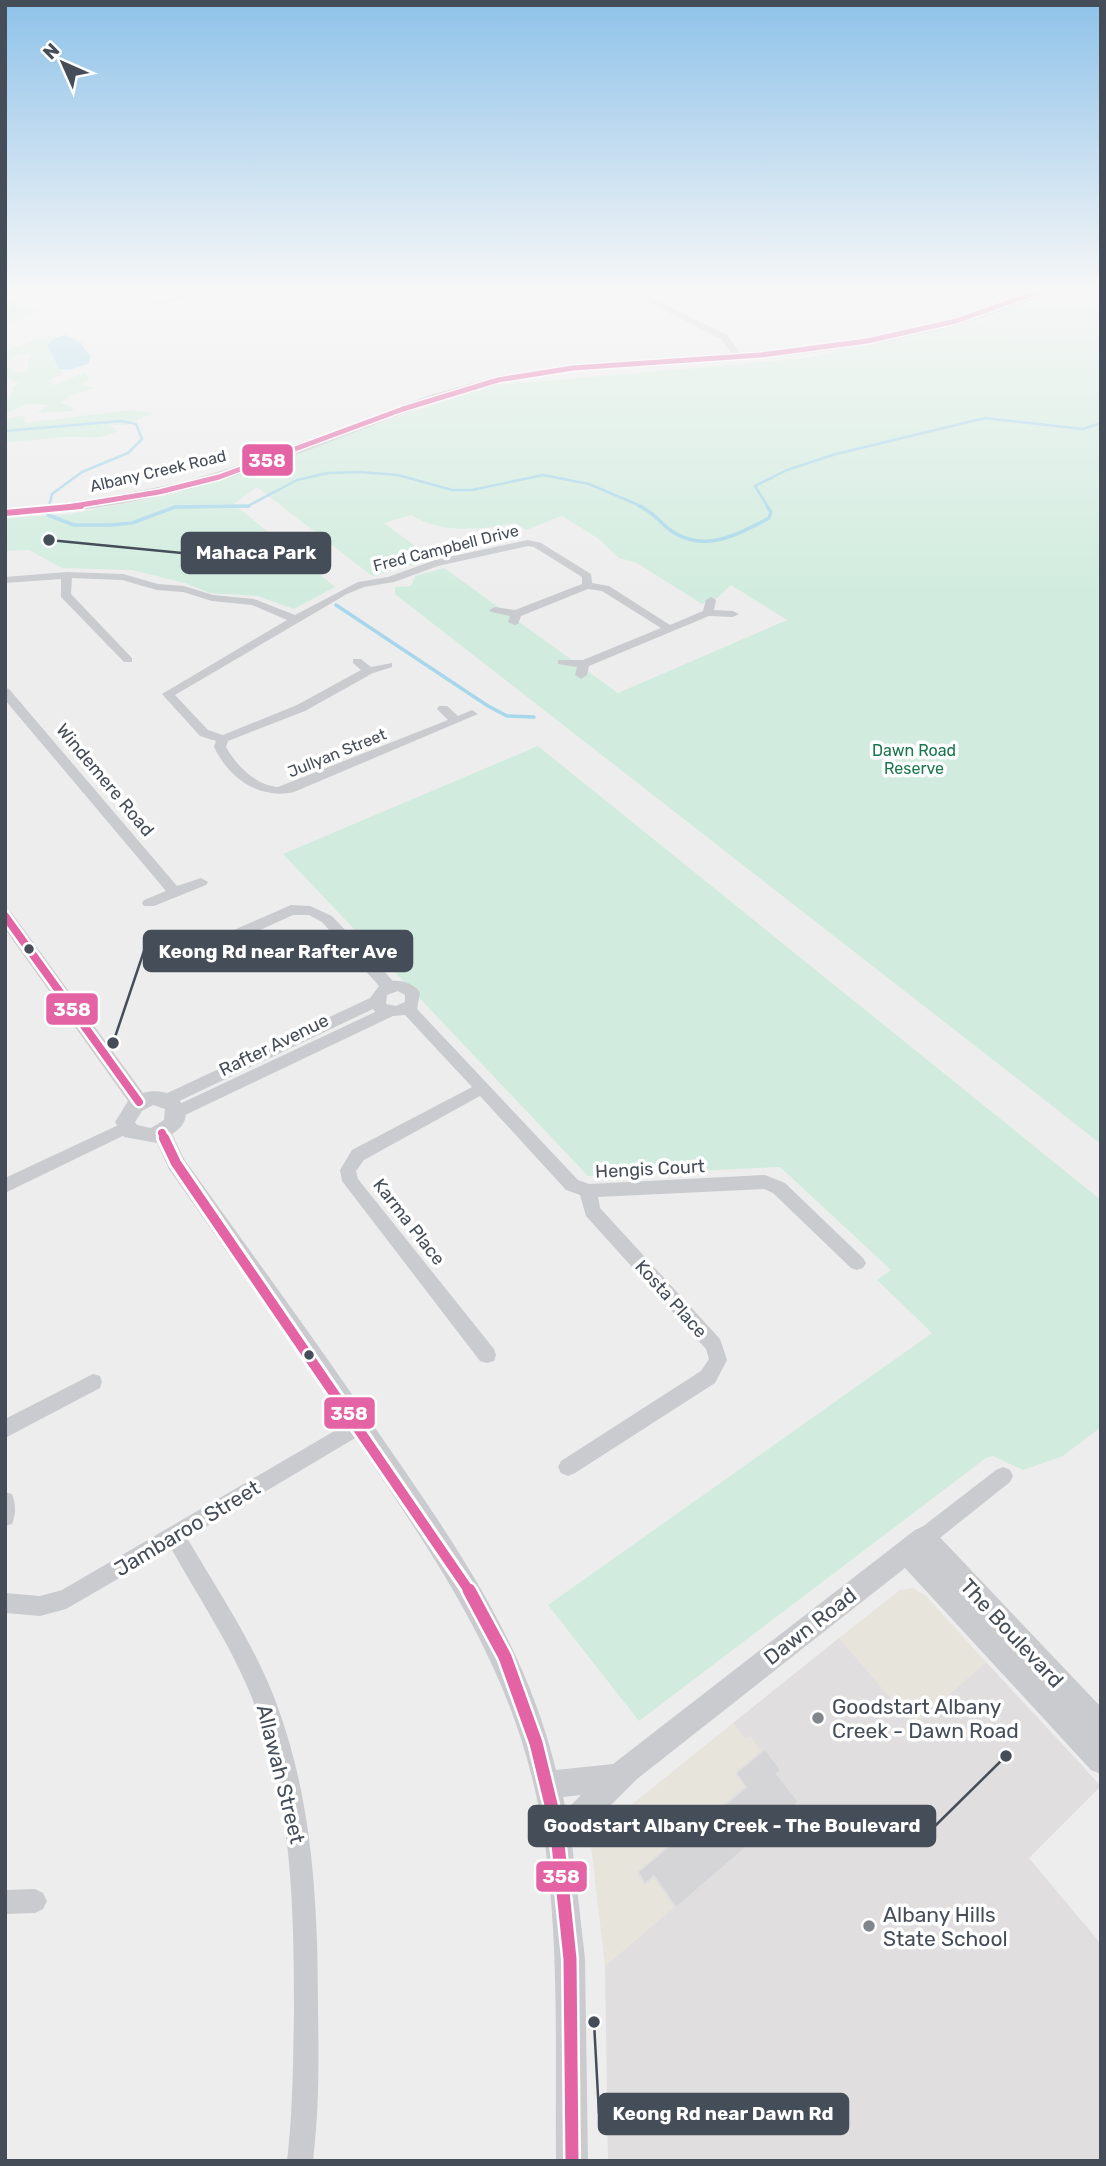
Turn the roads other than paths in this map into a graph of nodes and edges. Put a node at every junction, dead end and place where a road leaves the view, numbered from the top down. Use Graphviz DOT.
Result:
graph roads {
  1 [pos="465,389"];
  2 [pos="5,506"];
  3 [pos="30,508"];
  4 [pos="5,513"];
  5 [pos="67,575"];
  6 [pos="5,580"];
  7 [pos="587,586"];
  8 [pos="711,600"];
  9 [pos="495,610"];
  10 [pos="708,613"];
  11 [pos="733,614"];
  12 [pos="293,618"];
  13 [pos="670,629"];
  14 [pos="128,660"];
  15 [pos="358,661"];
  16 [pos="562,662"];
  17 [pos="388,665"];
  18 [pos="369,671"];
  19 [pos="5,692"];
  20 [pos="443,709"];
  21 [pos="472,714"];
  22 [pos="456,720"];
  23 [pos="223,739"];
  24 [pos="201,882"];
  25 [pos="174,893"];
  26 [pos="149,903"];
  27 [pos="7,923"];
  28 [pos="182,959"];
  29 [pos="389,987"];
  30 [pos="382,1006"];
  31 [pos="408,1008"];
  32 [pos="481,1089"];
  33 [pos="139,1102"];
  34 [pos="172,1106"];
  35 [pos="127,1127"];
  36 [pos="162,1133"];
  37 [pos="5,1186"];
  38 [pos="588,1191"];
  39 [pos="857,1263"];
  40 [pos="487,1355"];
  41 [pos="93,1382"];
  42 [pos="360,1425"];
  43 [pos="5,1429"];
  44 [pos="568,1467"];
  45 [pos="1003,1476"];
  46 [pos="5,1501"];
  47 [pos="5,1517"];
  48 [pos="174,1535"];
  49 [pos="915,1545"];
  50 [pos="5,1603"];
  51 [pos="1101,1727"];
  52 [pos="1101,1760"];
  53 [pos="618,1777"];
  54 [pos="546,1785"];
  55 [pos="558,1839"];
  56 [pos="35,1901"];
  57 [pos="5,1902"];
  58 [pos="300,2161"];
  59 [pos="572,2161"];
  1 -- 3 [label="main road, Albany Creek Road"];
  2 -- 3 [label="main road, Albany Creek Road"];
  3 -- 4 [label="main road, Albany Creek Road"];
  5 -- 6 [label="street"];
  5 -- 12 [label="street"];
  5 -- 14 [label="street"];
  7 -- 9 [label="street"];
  7 -- 12 [label="street, Fred Campbell Drive"];
  7 -- 13 [label="street, Fred Campbell Drive"];
  8 -- 10 [label="street"];
  10 -- 11 [label="street"];
  10 -- 13 [label="street"];
  12 -- 23 [label="street"];
  13 -- 16 [label="street"];
  15 -- 18 [label="street"];
  17 -- 18 [label="street"];
  18 -- 23 [label="street"];
  19 -- 25 [label="street, Windemere Road"];
  20 -- 22 [label="street"];
  21 -- 22 [label="street, Jullyan Street"];
  22 -- 23 [label="street, Jullyan Street"];
  24 -- 25 [label="street"];
  25 -- 26 [label="street"];
  27 -- 33 [label="street"];
  28 -- 29 [label="street"];
  29 -- 30 [label="street, Rafter Avenue"];
  29 -- 31 [label="street"];
  30 -- 31 [label="street, Rafter Avenue"];
  30 -- 34 [label="street, Rafter Avenue"];
  31 -- 32 [label="street, Hengis Court"];
  32 -- 38 [label="street, Hengis Court"];
  32 -- 40 [label="street, Karma Place"];
  33 -- 34 [label="street"];
  33 -- 35 [label="street"];
  34 -- 36 [label="street"];
  35 -- 36 [label="street"];
  35 -- 37 [label="street"];
  36 -- 42 [label="street"];
  38 -- 39 [label="street, Hengis Court"];
  38 -- 44 [label="street, Kosta Place"];
  41 -- 43 [label="street"];
  42 -- 48 [label="street, Jambaroo Street"];
  42 -- 54 [label="street"];
  45 -- 49 [label="street, Dawn Road"];
  46 -- 47 [label="street"];
  48 -- 50 [label="street, Jambaroo Street"];
  48 -- 58 [label="street, Allawah Street"];
  49 -- 51 [label="street, The Boulevard"];
  49 -- 52 [label="street, The Boulevard"];
  49 -- 53 [label="street, Dawn Road"];
  53 -- 54 [label="street"];
  53 -- 55 [label="street, Dawn Road"];
  54 -- 55 [label="street"];
  55 -- 59 [label="street"];
  56 -- 57 [label="street"];
}
